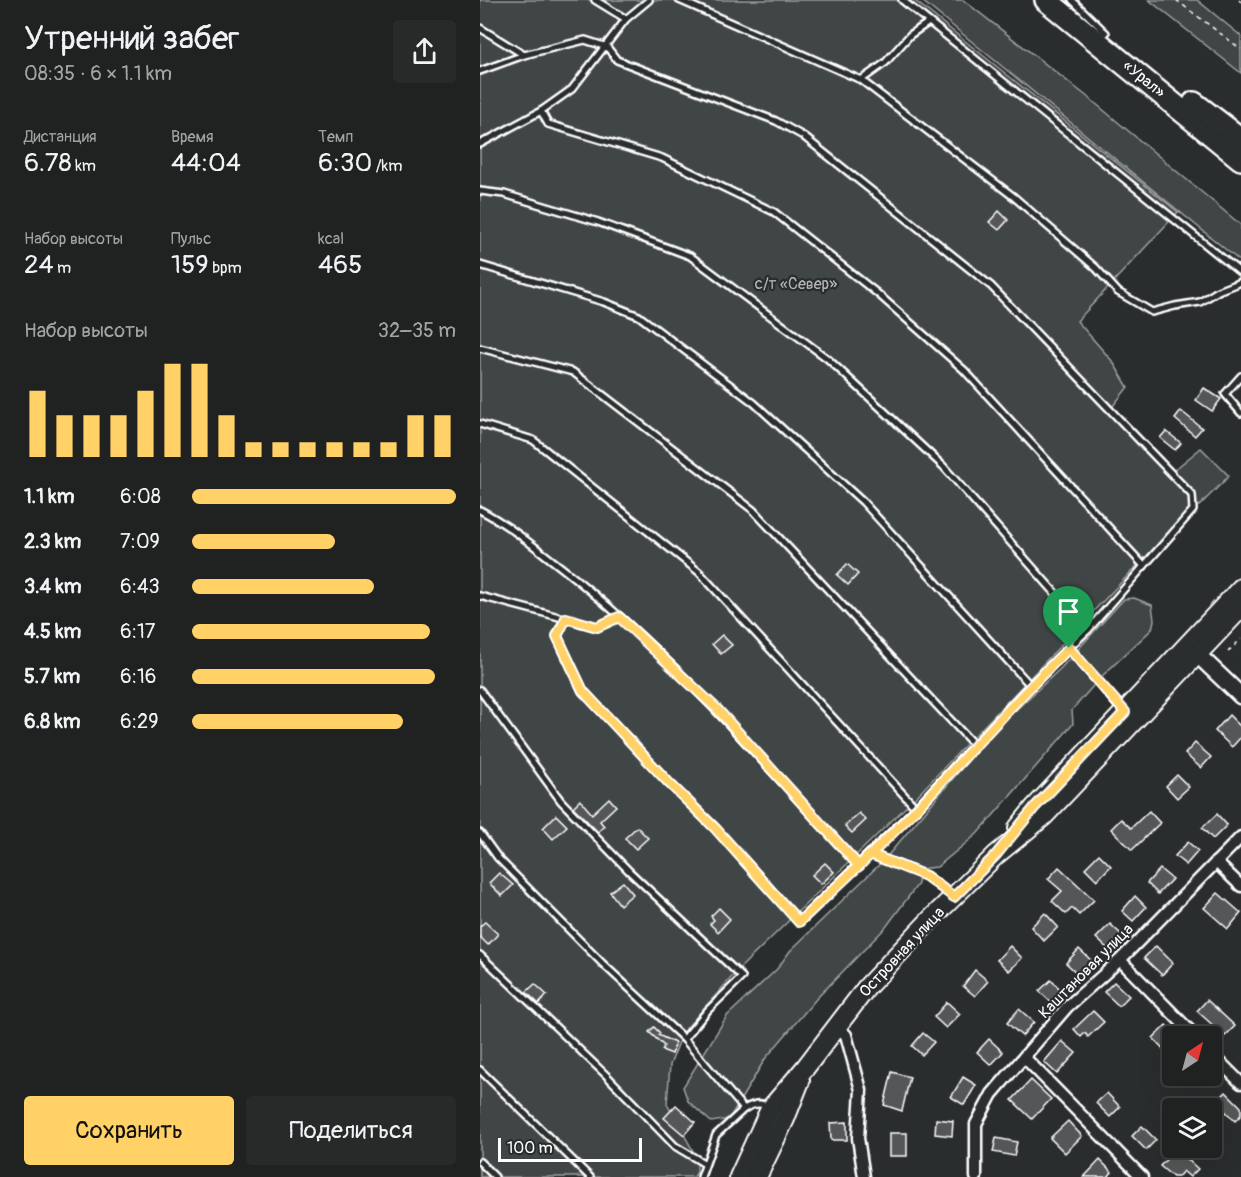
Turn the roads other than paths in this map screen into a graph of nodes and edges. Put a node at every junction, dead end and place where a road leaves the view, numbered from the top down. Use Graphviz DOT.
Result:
graph roads {
  1 [pos="595,0"];
  2 [pos="649,0"];
  3 [pos="679,0"];
  4 [pos="902,0"];
  5 [pos="1046,0"];
  6 [pos="1063,0"];
  7 [pos="1072,0"];
  8 [pos="626,19"];
  9 [pos="929,22"];
  10 [pos="480,28"];
  11 [pos="1106,33"];
  12 [pos="607,47"];
  13 [pos="524,55"];
  14 [pos="480,71"];
  15 [pos="861,80"];
  16 [pos="541,111"];
  17 [pos="1197,123"];
  18 [pos="1241,140"];
  19 [pos="480,144"];
  20 [pos="1241,159"];
  21 [pos="1241,168"];
  22 [pos="480,190"];
  23 [pos="480,265"];
  24 [pos="1241,273"];
  25 [pos="1241,282"];
  26 [pos="480,348"];
  27 [pos="1241,376"];
  28 [pos="1241,413"];
  29 [pos="480,424"];
  30 [pos="480,510"];
  31 [pos="1144,566"];
  32 [pos="1241,588"];
  33 [pos="480,596"];
  34 [pos="1241,608"];
  35 [pos="619,617"];
  36 [pos="566,618"];
  37 [pos="1088,630"];
  38 [pos="1069,648"];
  39 [pos="1197,655"];
  40 [pos="1030,685"];
  41 [pos="1239,689"];
  42 [pos="480,690"];
  43 [pos="1125,712"];
  44 [pos="974,745"];
  45 [pos="916,808"];
  46 [pos="480,833"];
  47 [pos="1241,837"];
  48 [pos="870,854"];
  49 [pos="996,855"];
  50 [pos="1216,862"];
  51 [pos="859,866"];
  52 [pos="1241,886"];
  53 [pos="954,897"];
  54 [pos="480,955"];
  55 [pos="1120,960"];
  56 [pos="836,1026"];
  57 [pos="1185,1026"];
  58 [pos="684,1039"];
  59 [pos="1025,1058"];
  60 [pos="1222,1064"];
  61 [pos="805,1068"];
  62 [pos="480,1070"];
  63 [pos="1241,1083"];
  64 [pos="744,1109"];
  65 [pos="770,1109"];
  66 [pos="480,1162"];
  67 [pos="705,1164"];
  68 [pos="495,1177"];
  69 [pos="590,1177"];
  70 [pos="701,1177"];
  71 [pos="739,1177"];
  72 [pos="757,1177"];
  73 [pos="864,1177"];
  74 [pos="976,1177"];
  75 [pos="1142,1177"];
  1 -- 8 [label="lane"];
  2 -- 8 [label="lane"];
  3 -- 15 [label="lane"];
  4 -- 9 [label="lane"];
  5 -- 17 [label="highway, «Урал»"];
  6 -- 11 [label="highway, «Урал»"];
  7 -- 11 [label="lane"];
  8 -- 12 [label="lane"];
  9 -- 15 [label="lane"];
  9 -- 24 [label="lane"];
  10 -- 13 [label="lane"];
  11 -- 18 [label="highway, «Урал»"];
  12 -- 13 [label="lane"];
  12 -- 16 [label="lane"];
  12 -- 31 [label="lane"];
  13 -- 14 [label="lane"];
  15 -- 25 [label="lane"];
  16 -- 19 [label="lane"];
  16 -- 31 [label="lane"];
  17 -- 20 [label="highway, «Урал»"];
  17 -- 21 [label="main road"];
  22 -- 37 [label="lane"];
  23 -- 40 [label="lane"];
  26 -- 44 [label="lane"];
  27 -- 28 [label="lane"];
  29 -- 45 [label="lane"];
  30 -- 35 [label="lane"];
  31 -- 37 [label="lane"];
  32 -- 43 [label="main road, Островная улица"];
  33 -- 36 [label="lane"];
  34 -- 39 [label="main road, Островная улица"];
  35 -- 36 [label="lane"];
  35 -- 51 [label="lane"];
  36 -- 51 [label="lane"];
  37 -- 38 [label="lane"];
  38 -- 40 [label="lane"];
  38 -- 43 [label="lane"];
  39 -- 41 [label="street"];
  39 -- 49 [label="main road, Островная улица"];
  40 -- 44 [label="lane"];
  42 -- 58 [label="lane"];
  43 -- 49 [label="main road, Островная улица"];
  44 -- 45 [label="lane"];
  45 -- 48 [label="lane"];
  46 -- 58 [label="lane"];
  47 -- 50 [label="street, Каштановая улица"];
  48 -- 51 [label="lane"];
  48 -- 53 [label="lane"];
  49 -- 53 [label="main road, Островная улица"];
  50 -- 52 [label="street"];
  50 -- 55 [label="street, Каштановая улица"];
  53 -- 56 [label="main road, Островная улица"];
  54 -- 67 [label="lane"];
  55 -- 57 [label="street"];
  55 -- 59 [label="street, Каштановая улица"];
  56 -- 61 [label="main road, Островная улица"];
  56 -- 73 [label="street"];
  58 -- 64 [label="lane"];
  59 -- 74 [label="street, Каштановая улица"];
  59 -- 75 [label="street"];
  60 -- 63 [label="street"];
  61 -- 65 [label="main road, Островная улица"];
  61 -- 72 [label="main road, Островная улица"];
  62 -- 69 [label="lane"];
  64 -- 65 [label="lane"];
  64 -- 67 [label="lane"];
  65 -- 71 [label="main road, Островная улица"];
  66 -- 68 [label="lane"];
  67 -- 70 [label="lane"];
}
